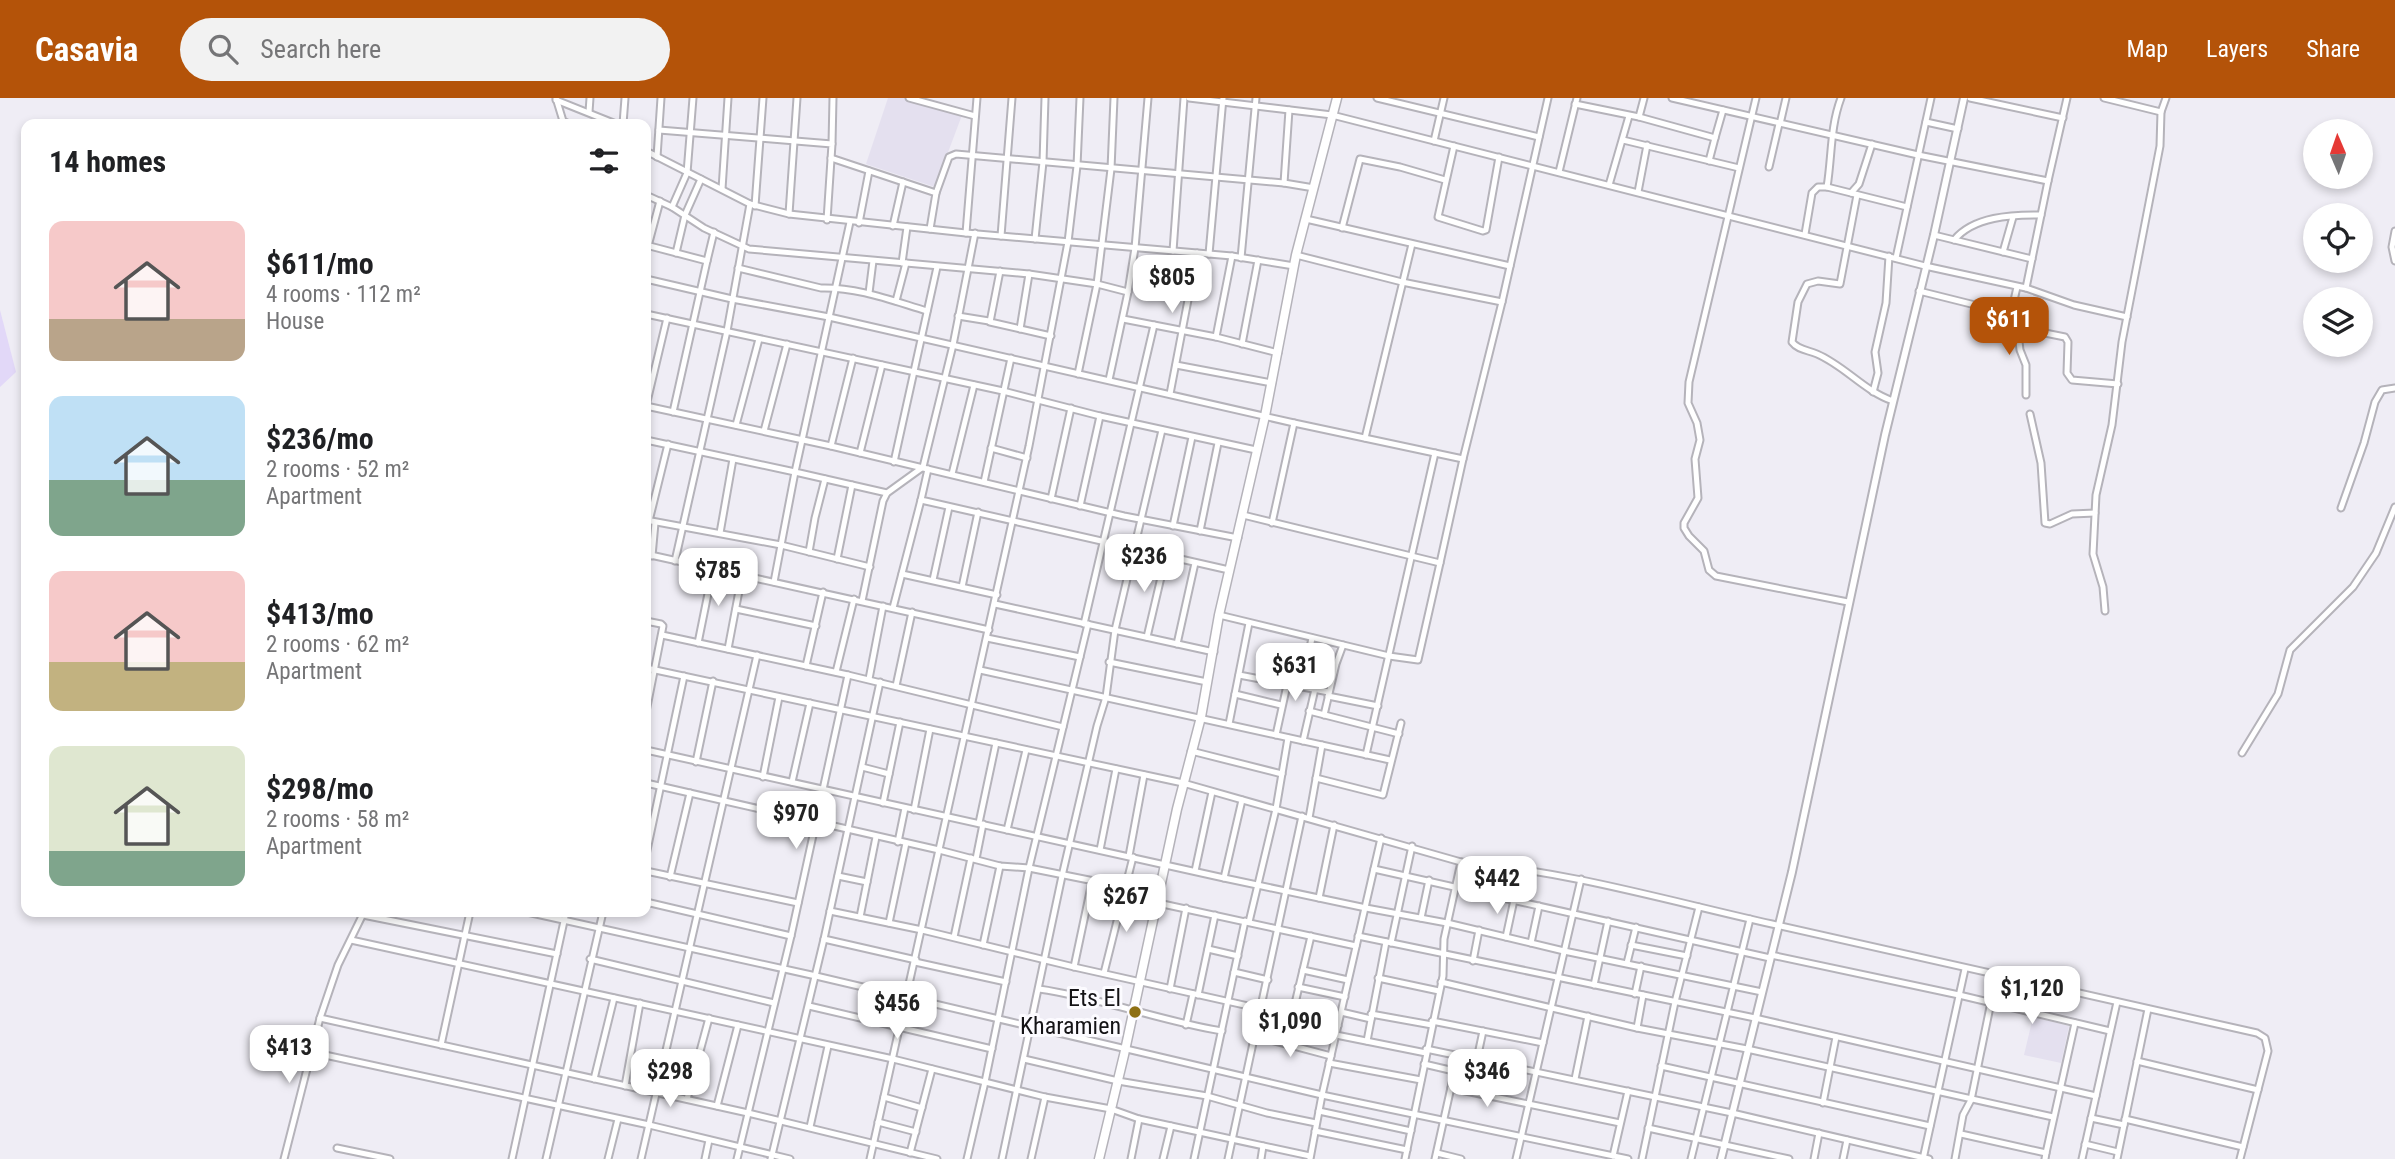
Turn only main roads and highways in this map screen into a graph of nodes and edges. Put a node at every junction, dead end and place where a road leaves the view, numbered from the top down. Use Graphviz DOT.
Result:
graph roads {
  1 [pos="1337,98"];
  2 [pos="1099,1159"];
  1 -- 2 [label="main road"];
}
